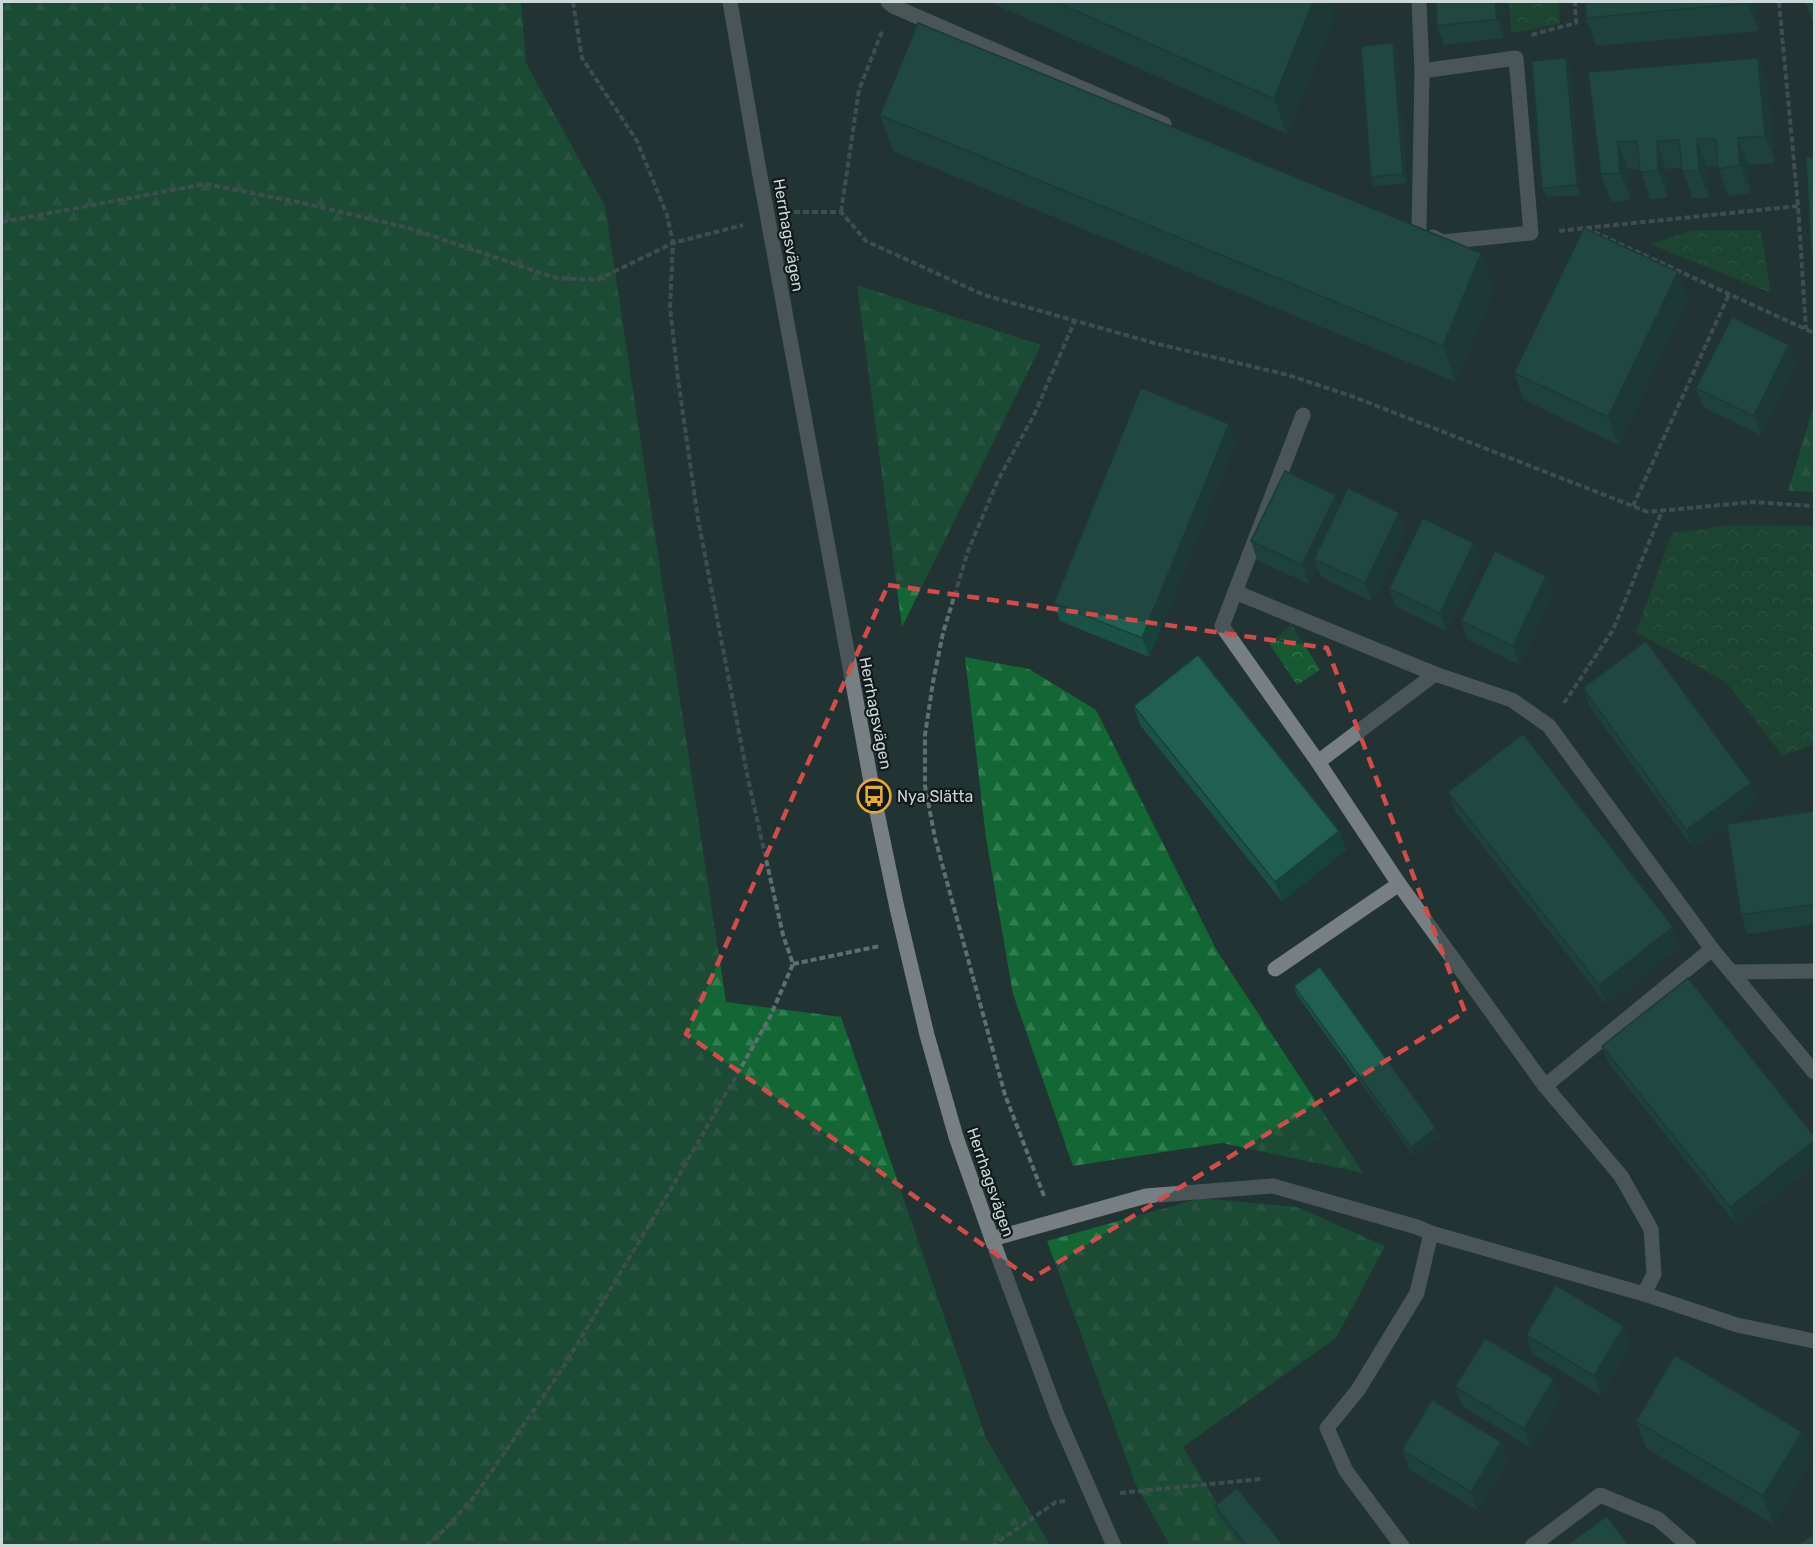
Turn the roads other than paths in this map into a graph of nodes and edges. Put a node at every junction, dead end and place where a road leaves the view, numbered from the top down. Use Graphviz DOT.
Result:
graph roads {
  1 [pos="730,2"];
  2 [pos="1419,2"];
  3 [pos="890,4"];
  4 [pos="1422,71"];
  5 [pos="1173,128"];
  6 [pos="1303,415"];
  7 [pos="1235,592"];
  8 [pos="1436,674"];
  9 [pos="1318,762"];
  10 [pos="1399,884"];
  11 [pos="1712,949"];
  12 [pos="1275,969"];
  13 [pos="1815,971"];
  14 [pos="1733,972"];
  15 [pos="1815,1072"];
  16 [pos="1545,1086"];
  17 [pos="1431,1233"];
  18 [pos="992,1239"];
  19 [pos="1644,1294"];
  20 [pos="1815,1341"];
  21 [pos="1114,1545"];
  22 [pos="1402,1545"];
  23 [pos="1532,1545"];
  24 [pos="1689,1545"];
  1 -- 18 [label="street, Herrhagsvägen"];
  2 -- 4 [label="street"];
  3 -- 5 [label="street"];
  4 -- 4 [label="street"];
  6 -- 7 [label="street"];
  7 -- 8 [label="street"];
  7 -- 9 [label="street"];
  8 -- 9 [label="street"];
  8 -- 11 [label="street"];
  9 -- 10 [label="street"];
  10 -- 12 [label="street"];
  10 -- 16 [label="street"];
  11 -- 14 [label="street"];
  11 -- 16 [label="street"];
  13 -- 14 [label="street"];
  14 -- 15 [label="street"];
  16 -- 19 [label="street"];
  17 -- 18 [label="street"];
  17 -- 19 [label="street"];
  17 -- 22 [label="street"];
  18 -- 21 [label="street, Herrhagsvägen"];
  19 -- 20 [label="street"];
  23 -- 24 [label="street"];
}
